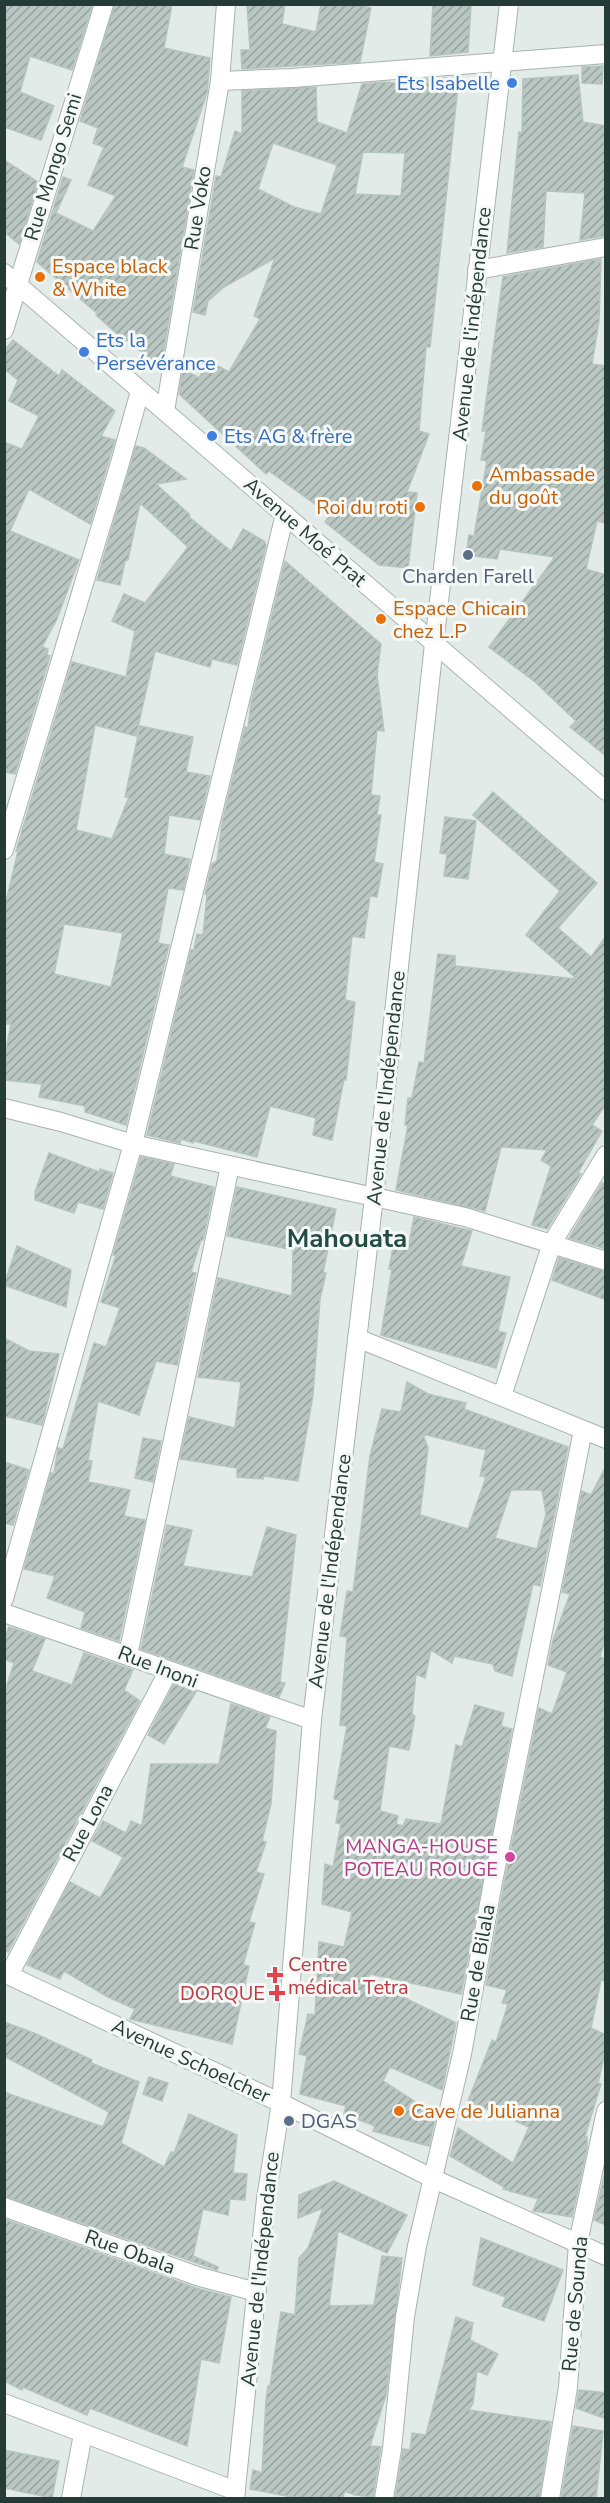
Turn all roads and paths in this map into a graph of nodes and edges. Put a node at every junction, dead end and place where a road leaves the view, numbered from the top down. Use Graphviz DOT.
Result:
graph roads {
  1 [pos="104,4"];
  2 [pos="226,4"];
  3 [pos="510,4"];
  4 [pos="606,54"];
  5 [pos="502,63"];
  6 [pos="219,81"];
  7 [pos="606,247"];
  8 [pos="477,270"];
  9 [pos="11,278"];
  10 [pos="4,330"];
  11 [pos="140,391"];
  12 [pos="165,411"];
  13 [pos="285,514"];
  14 [pos="434,644"];
  15 [pos="606,791"];
  16 [pos="4,850"];
  17 [pos="4,1108"];
  18 [pos="133,1144"];
  19 [pos="606,1155"];
  20 [pos="230,1166"];
  21 [pos="374,1197"];
  22 [pos="552,1243"];
  23 [pos="606,1261"];
  24 [pos="357,1338"];
  25 [pos="502,1396"];
  26 [pos="584,1430"];
  27 [pos="606,1439"];
  28 [pos="4,1599"];
  29 [pos="4,1613"];
  30 [pos="128,1655"];
  31 [pos="168,1671"];
  32 [pos="312,1720"];
  33 [pos="7,1974"];
  34 [pos="281,2103"];
  35 [pos="606,2110"];
  36 [pos="434,2179"];
  37 [pos="4,2207"];
  38 [pos="578,2243"];
  39 [pos="606,2256"];
  40 [pos="256,2292"];
  41 [pos="4,2403"];
  42 [pos="83,2433"];
  43 [pos="236,2495"];
  44 [pos="71,2499"];
  45 [pos="384,2499"];
  46 [pos="550,2499"];
  1 -- 9 [label="street, Rue Mongo Semi"];
  2 -- 6 [label="street, Rue Voko"];
  3 -- 5 [label="street, Avenue de l'indépendance"];
  4 -- 5 [label="street"];
  5 -- 6 [label="street"];
  5 -- 8 [label="street, Avenue de l'indépendance"];
  6 -- 12 [label="street, Rue Voko"];
  7 -- 8 [label="street"];
  8 -- 14 [label="street, Avenue de l'indépendance"];
  9 -- 10 [label="street, Rue Mongo Semi"];
  9 -- 11 [label="street, Avenue Moé Prat"];
  11 -- 12 [label="street, Avenue Moé Prat"];
  11 -- 16 [label="street"];
  12 -- 13 [label="street, Avenue Moé Prat"];
  13 -- 14 [label="street, Avenue Moé Prat"];
  13 -- 18 [label="street"];
  14 -- 15 [label="street, Avenue Moé Prat"];
  14 -- 21 [label="street, Avenue de l'Indépendance"];
  17 -- 18 [label="street"];
  18 -- 20 [label="street"];
  18 -- 28 [label="street"];
  19 -- 22 [label="street"];
  20 -- 21 [label="street"];
  20 -- 30 [label="street"];
  21 -- 22 [label="street"];
  21 -- 24 [label="street, Avenue de l'Indépendance"];
  22 -- 23 [label="street"];
  22 -- 25 [label="street"];
  24 -- 25 [label="street"];
  24 -- 32 [label="street, Avenue de l'Indépendance"];
  25 -- 26 [label="street"];
  26 -- 27 [label="street"];
  26 -- 36 [label="street, Rue de Bilala"];
  29 -- 30 [label="street, Rue Inoni"];
  30 -- 31 [label="street, Rue Inoni"];
  31 -- 32 [label="street, Rue Inoni"];
  31 -- 33 [label="street, Rue Lona"];
  32 -- 34 [label="street, Avenue de l'Indépendance"];
  33 -- 34 [label="street, Avenue Schoelcher"];
  34 -- 36 [label="street, Avenue Schoelcher"];
  34 -- 40 [label="street, Avenue de l'Indépendance"];
  35 -- 38 [label="street, Rue de Sounda"];
  36 -- 38 [label="street, Avenue Schoelcher"];
  36 -- 45 [label="street, Rue de Bilala"];
  37 -- 40 [label="street, Rue Obala"];
  38 -- 39 [label="street, Avenue Schoelcher"];
  38 -- 46 [label="street, Rue de Sounda"];
  40 -- 43 [label="street, Avenue de l'Indépendance"];
  41 -- 42 [label="street"];
  42 -- 43 [label="street"];
  42 -- 44 [label="street"];
}
